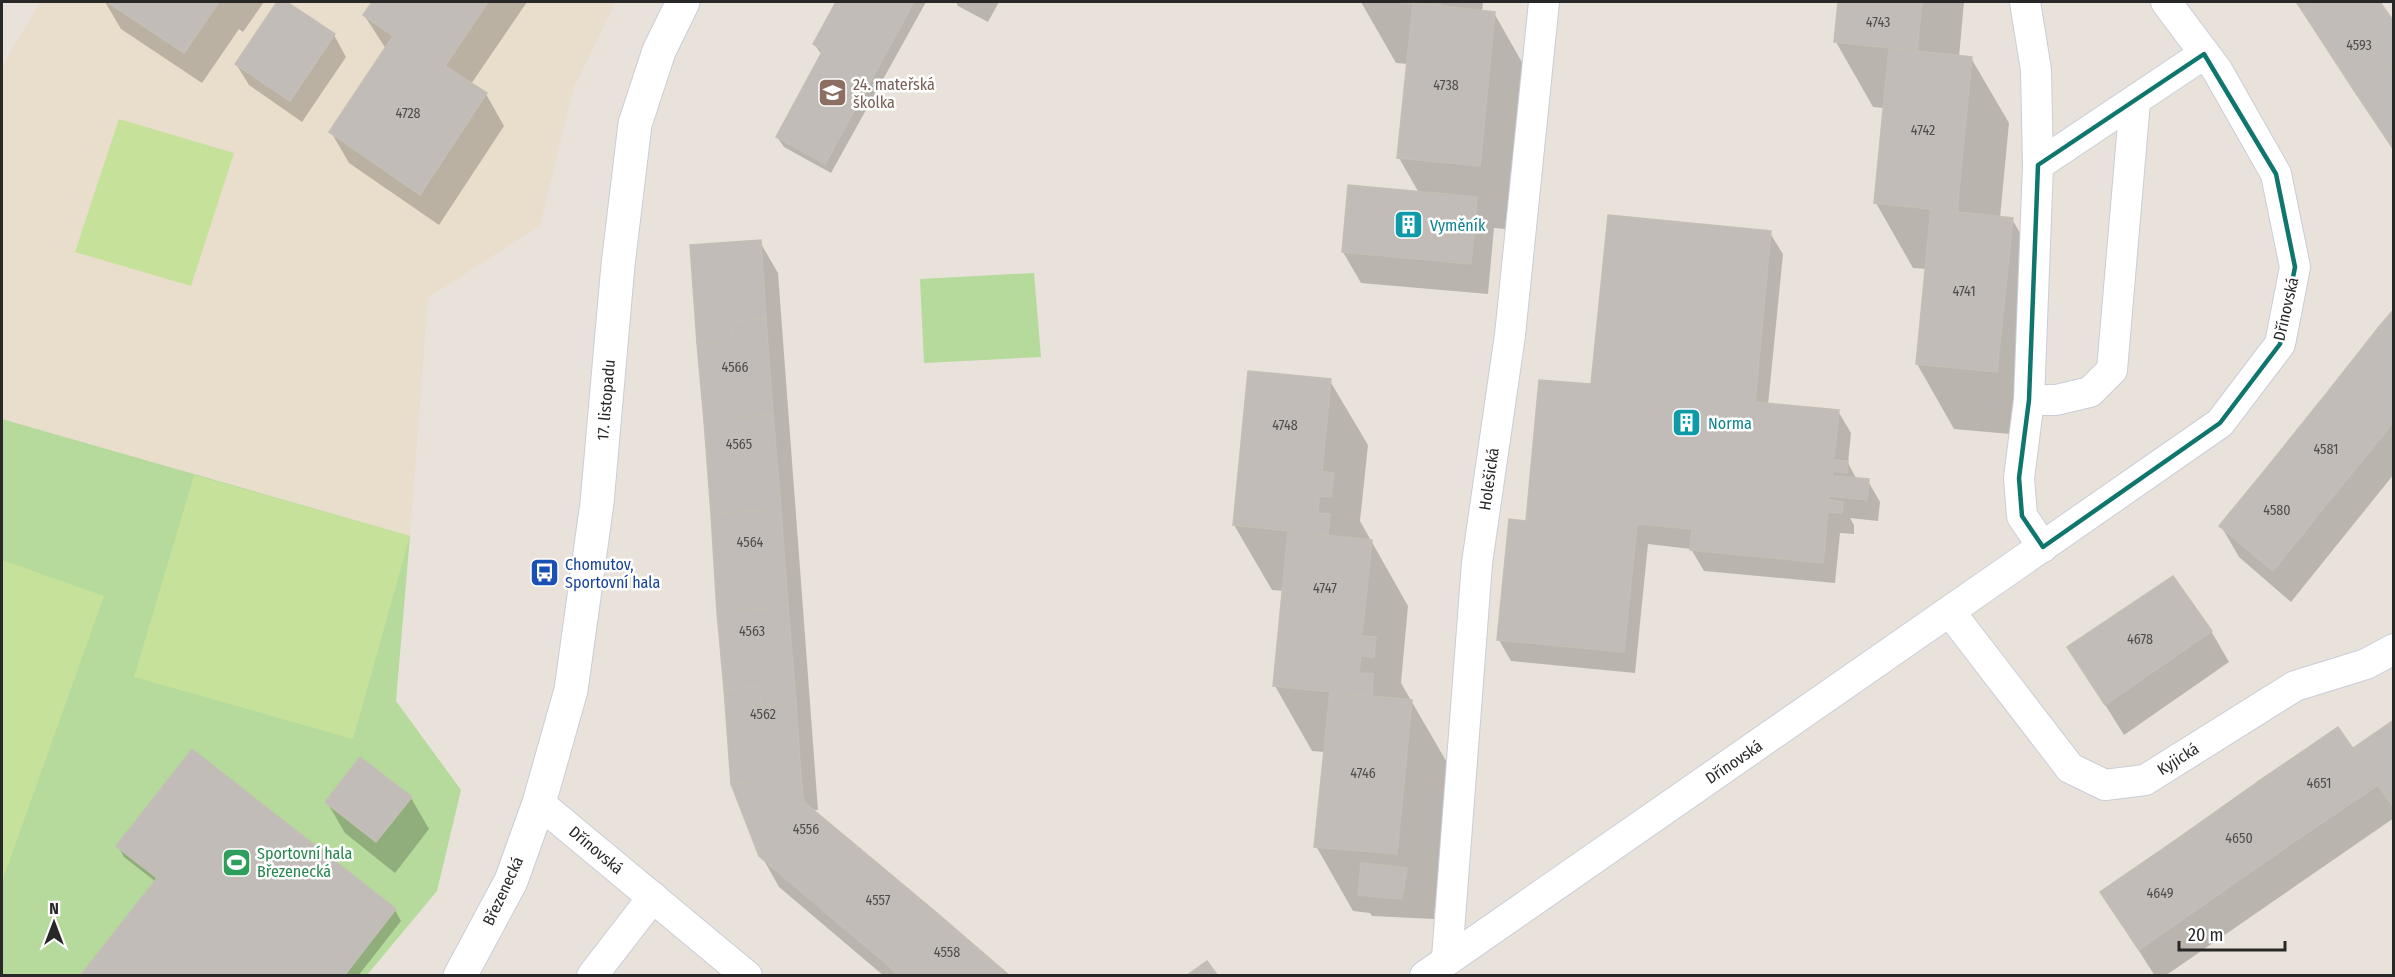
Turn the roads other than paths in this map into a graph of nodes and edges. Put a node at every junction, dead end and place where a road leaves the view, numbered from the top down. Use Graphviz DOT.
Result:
graph roads {
  1 [pos="683,2"];
  2 [pos="1544,2"];
  3 [pos="2025,2"];
  4 [pos="2166,2"];
  5 [pos="2204,54"];
  6 [pos="2135,101"];
  7 [pos="2038,165"];
  8 [pos="2029,400"];
  9 [pos="2043,547"];
  10 [pos="1950,612"];
  11 [pos="2394,649"];
  12 [pos="539,803"];
  13 [pos="653,897"];
  14 [pos="1436,967"];
  15 [pos="460,975"];
  16 [pos="592,975"];
  17 [pos="747,975"];
  1 -- 12 [label="street, 17. listopadu"];
  2 -- 14 [label="street, Holešická"];
  3 -- 7 [label="street"];
  4 -- 5 [label="street, Dřínovská"];
  5 -- 6 [label="street"];
  5 -- 9 [label="street, Dřínovská"];
  6 -- 7 [label="street"];
  6 -- 8 [label="street"];
  7 -- 8 [label="street"];
  8 -- 9 [label="street"];
  9 -- 10 [label="street, Dřínovská"];
  10 -- 11 [label="street, Kyjická"];
  10 -- 14 [label="street, Dřínovská"];
  12 -- 13 [label="street, Dřínovská"];
  12 -- 15 [label="street, Březenecká"];
  13 -- 16 [label="street"];
  13 -- 17 [label="street, Dřínovská"];
}
